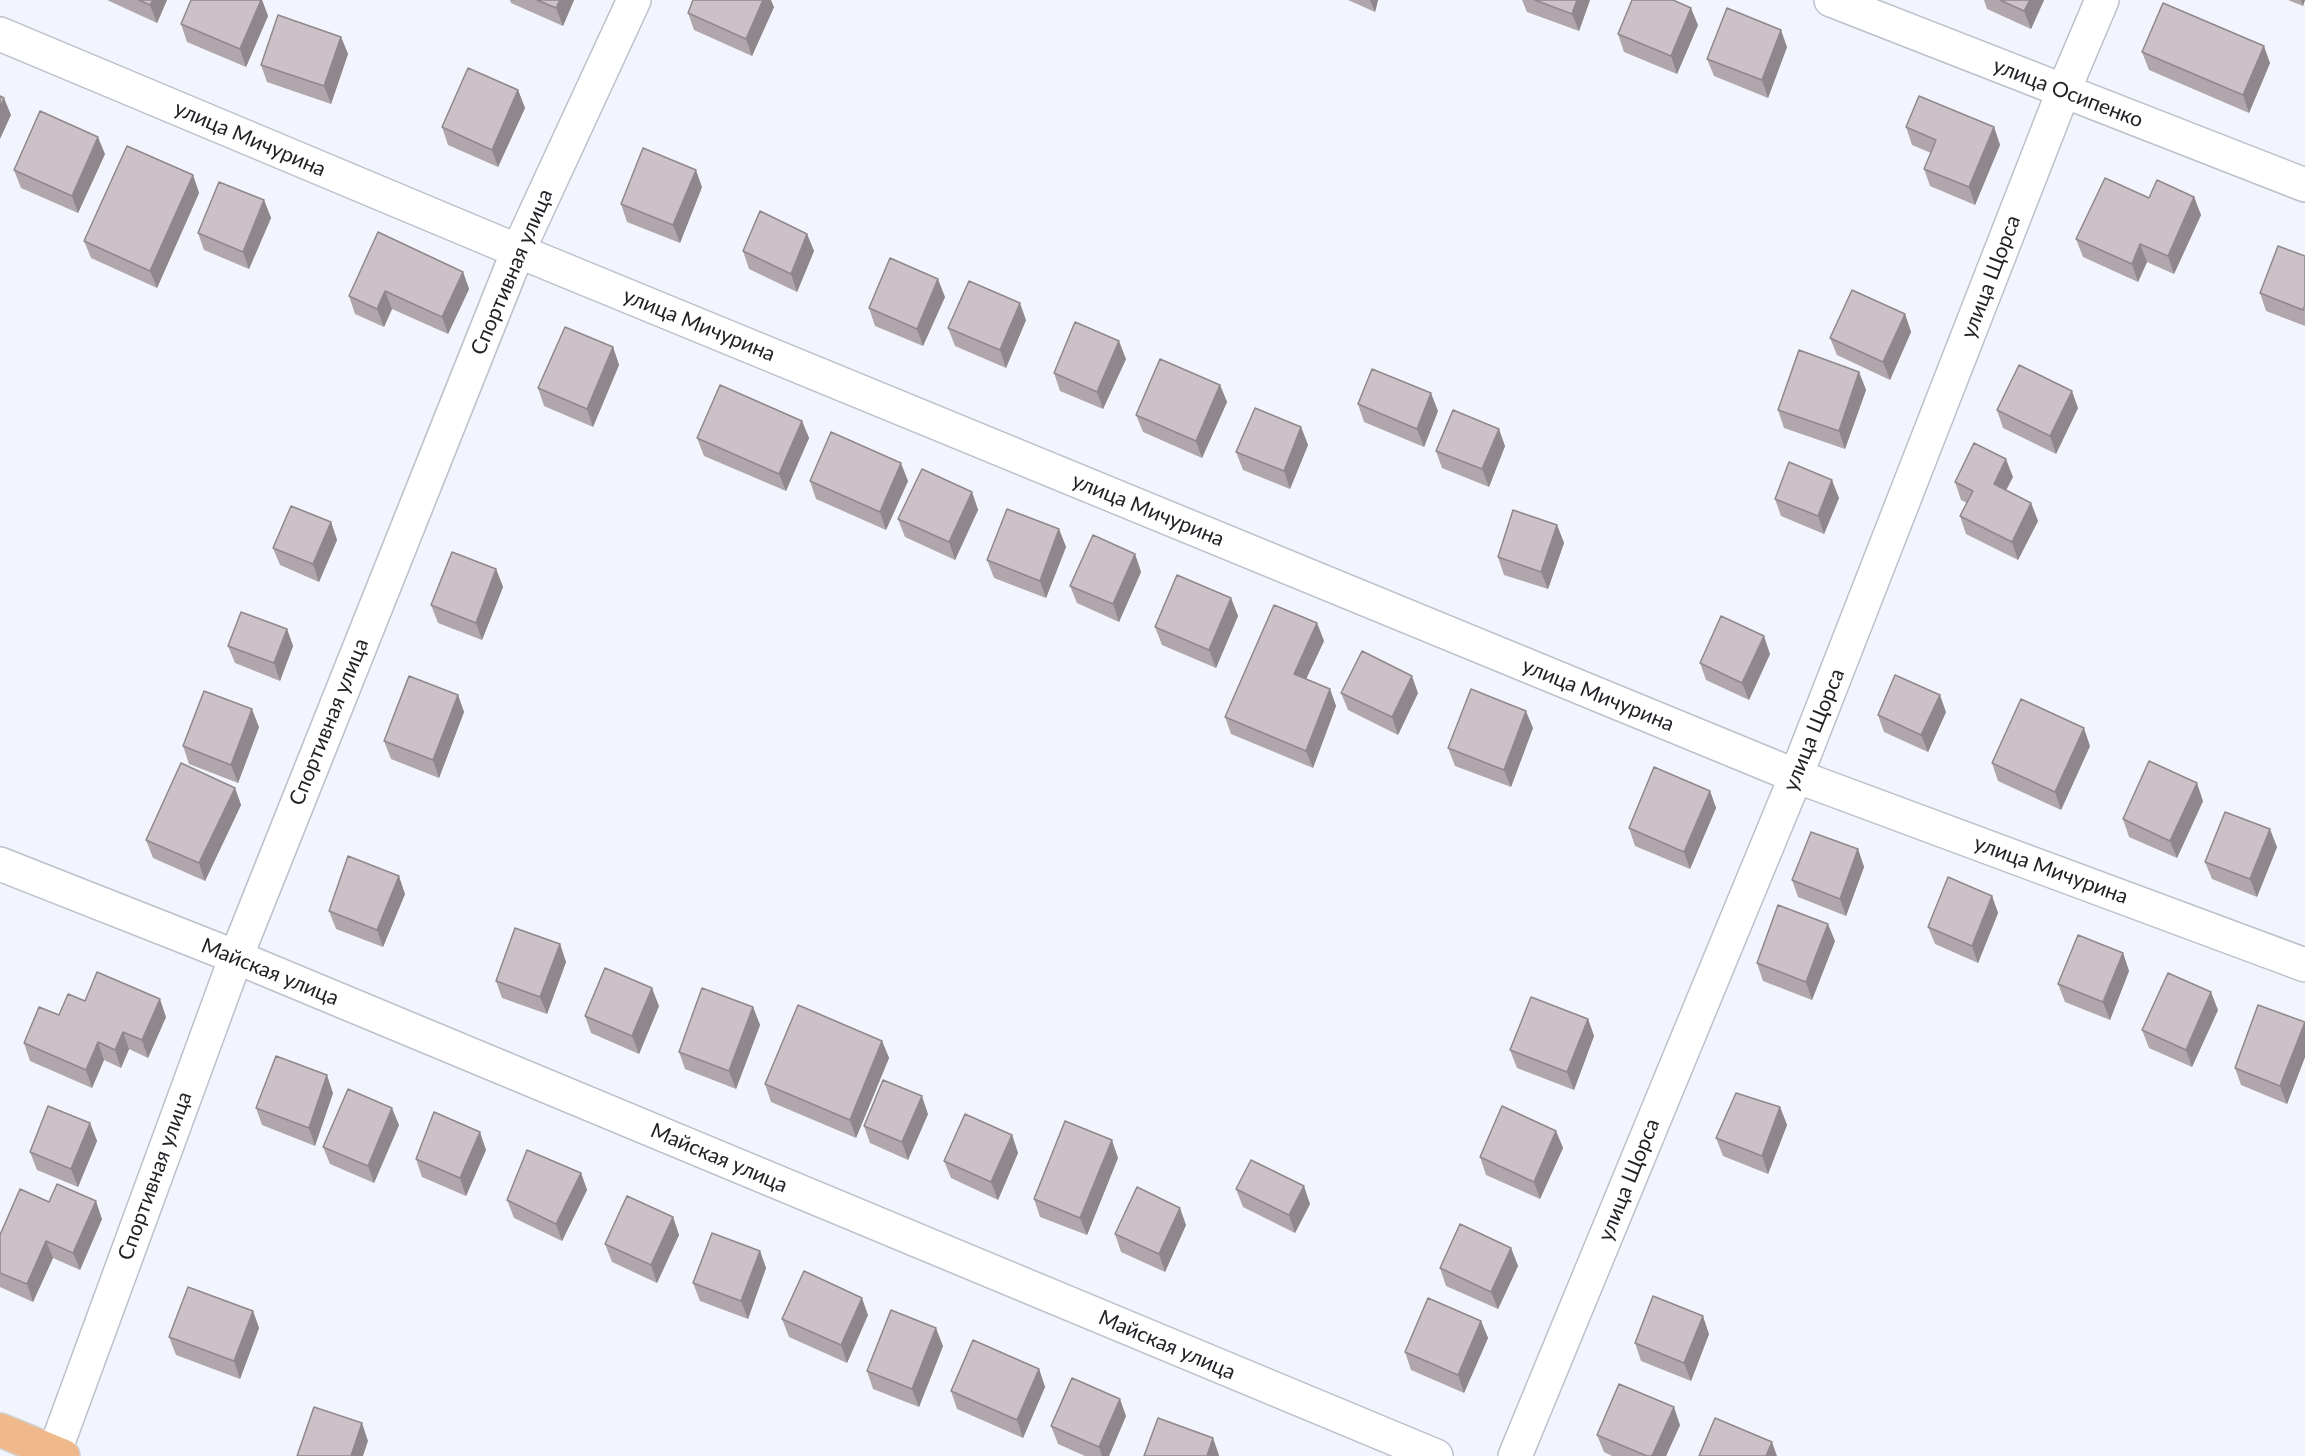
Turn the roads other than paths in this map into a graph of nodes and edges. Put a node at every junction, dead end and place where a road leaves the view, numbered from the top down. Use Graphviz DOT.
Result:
graph roads {
  1 [pos="634,0"];
  2 [pos="1831,0"];
  3 [pos="2102,0"];
  4 [pos="0,34"];
  5 [pos="2063,92"];
  6 [pos="2305,185"];
  7 [pos="518,251"];
  8 [pos="1796,776"];
  9 [pos="0,864"];
  10 [pos="236,957"];
  11 [pos="2305,965"];
  12 [pos="0,1430"];
  13 [pos="56,1455"];
  14 [pos="1436,1456"];
  15 [pos="1515,1456"];
  1 -- 7 [label="street, Спортивная улица"];
  2 -- 5 [label="street, улица Осипенко"];
  3 -- 5 [label="street, улица Щорса"];
  4 -- 7 [label="street, улица Мичурина"];
  5 -- 6 [label="street, улица Осипенко"];
  5 -- 8 [label="street, улица Щорса"];
  7 -- 8 [label="street, улица Мичурина"];
  7 -- 10 [label="street, Спортивная улица"];
  8 -- 11 [label="street, улица Мичурина"];
  8 -- 15 [label="street, улица Щорса"];
  9 -- 10 [label="street, Майская улица"];
  10 -- 13 [label="street, Спортивная улица"];
  10 -- 14 [label="street, Майская улица"];
  12 -- 13 [label="main road"];
}
